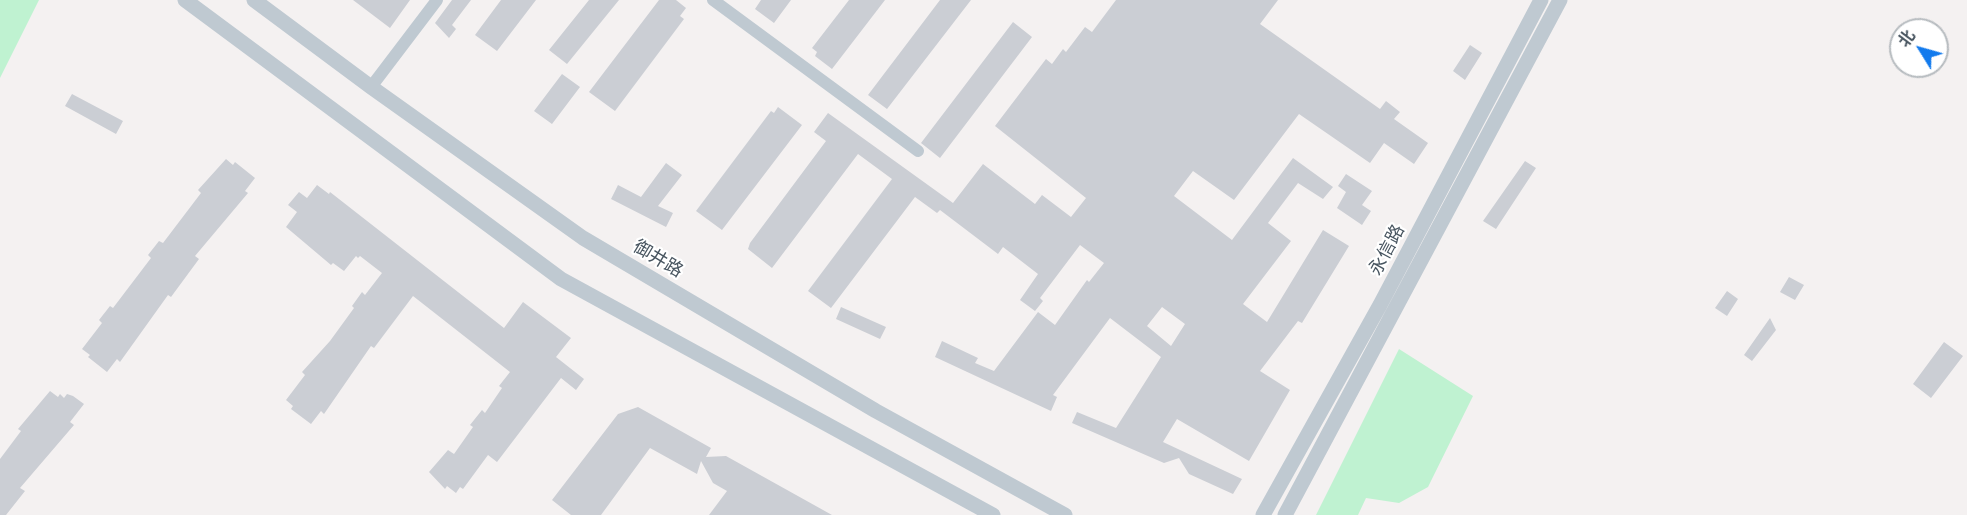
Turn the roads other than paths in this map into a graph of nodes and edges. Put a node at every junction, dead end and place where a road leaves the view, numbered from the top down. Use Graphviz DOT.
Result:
graph roads {
  1 [pos="184,0"];
  2 [pos="254,0"];
  3 [pos="437,0"];
  4 [pos="713,0"];
  5 [pos="1541,0"];
  6 [pos="1560,0"];
  7 [pos="371,87"];
  8 [pos="918,151"];
  9 [pos="1288,514"];
  10 [pos="993,515"];
  11 [pos="1065,515"];
  12 [pos="1263,515"];
  1 -- 10 [label="street"];
  2 -- 7 [label="street, 御井路"];
  3 -- 7 [label="street"];
  4 -- 8 [label="street"];
  5 -- 12 [label="street, 永信路"];
  6 -- 9 [label="street, 永信路"];
  7 -- 11 [label="street, 御井路"];
}
